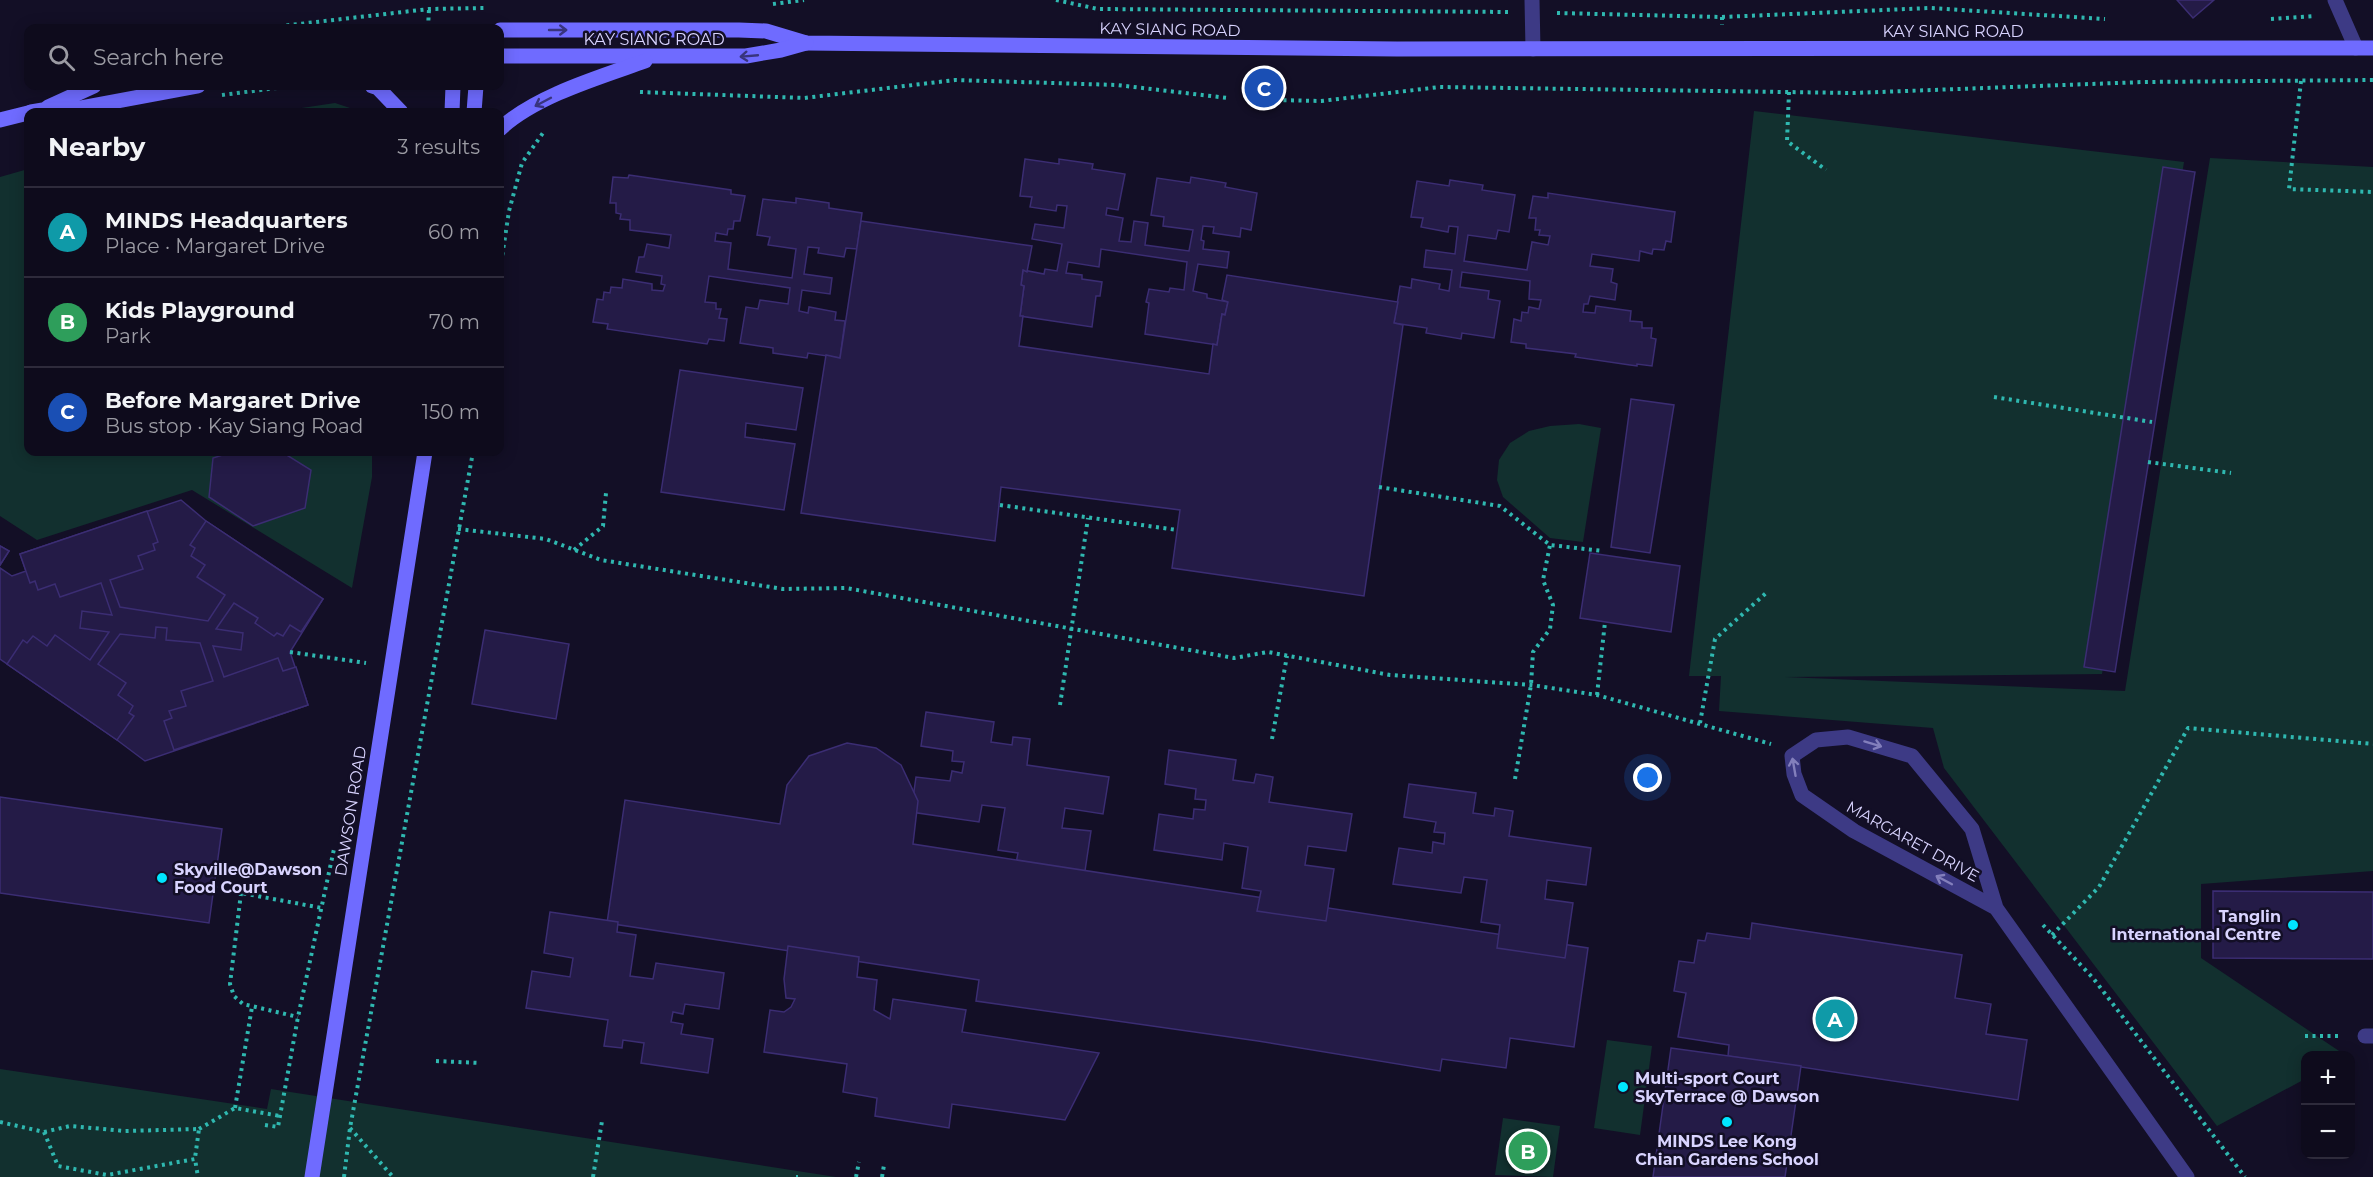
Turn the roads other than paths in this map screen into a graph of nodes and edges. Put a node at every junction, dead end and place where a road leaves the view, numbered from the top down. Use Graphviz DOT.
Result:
graph roads {
  1 [pos="1532,6"];
  2 [pos="2339,7"];
  3 [pos="504,30"];
  4 [pos="806,43"];
  5 [pos="2356,48"];
  6 [pos="2373,48"];
  7 [pos="1533,49"];
  8 [pos="504,56"];
  9 [pos="656,58"];
  10 [pos="85,90"];
  11 [pos="177,90"];
  12 [pos="380,90"];
  13 [pos="453,90"];
  14 [pos="476,90"];
  15 [pos="43,108"];
  16 [pos="80,108"];
  17 [pos="397,108"];
  18 [pos="452,108"];
  19 [pos="474,108"];
  20 [pos="24,114"];
  21 [pos="0,120"];
  22 [pos="504,126"];
  23 [pos="424,456"];
  24 [pos="1996,908"];
  25 [pos="312,1177"];
  26 [pos="2187,1177"];
  1 -- 7 [label="street"];
  2 -- 5 [label="street"];
  3 -- 4 [label="street, KAY SIANG ROAD, one-way"];
  4 -- 7 [label="street, KAY SIANG ROAD"];
  4 -- 9 [label="street, KAY SIANG ROAD, one-way"];
  5 -- 6 [label="street, KAY SIANG ROAD"];
  5 -- 7 [label="street, KAY SIANG ROAD"];
  8 -- 9 [label="street, KAY SIANG ROAD"];
  9 -- 22 [label="street, one-way"];
  10 -- 15 [label="street"];
  11 -- 16 [label="street"];
  12 -- 17 [label="street"];
  13 -- 18 [label="street"];
  14 -- 19 [label="street"];
  20 -- 21 [label="street"];
  23 -- 25 [label="street, DAWSON ROAD"];
  24 -- 24 [label="street, MARGARET DRIVE, one-way"];
  24 -- 26 [label="street, MARGARET DRIVE"];
}
